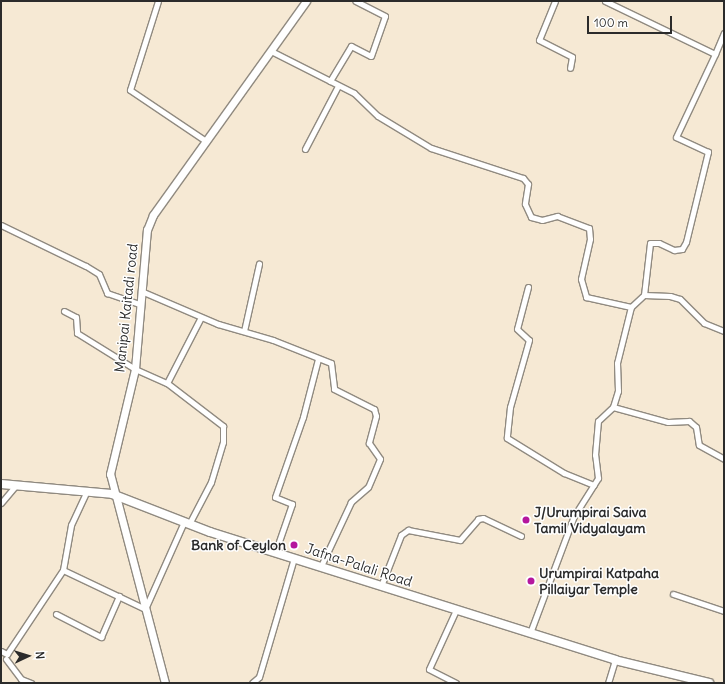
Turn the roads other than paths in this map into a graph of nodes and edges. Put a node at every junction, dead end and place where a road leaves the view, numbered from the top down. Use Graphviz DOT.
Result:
graph roads {
  1 [pos="158,1"];
  2 [pos="306,1"];
  3 [pos="356,1"];
  4 [pos="555,1"];
  5 [pos="605,1"];
  6 [pos="724,33"];
  7 [pos="270,50"];
  8 [pos="715,54"];
  9 [pos="570,68"];
  10 [pos="330,81"];
  11 [pos="338,86"];
  12 [pos="206,142"];
  13 [pos="305,149"];
  14 [pos="1,225"];
  15 [pos="260,264"];
  16 [pos="528,287"];
  17 [pos="141,292"];
  18 [pos="644,294"];
  19 [pos="141,305"];
  20 [pos="631,307"];
  21 [pos="64,310"];
  22 [pos="202,317"];
  23 [pos="244,330"];
  24 [pos="724,331"];
  25 [pos="318,358"];
  26 [pos="135,368"];
  27 [pos="167,383"];
  28 [pos="613,406"];
  29 [pos="724,459"];
  30 [pos="1,484"];
  31 [pos="16,485"];
  32 [pos="594,485"];
  33 [pos="88,491"];
  34 [pos="112,494"];
  35 [pos="1,503"];
  36 [pos="187,523"];
  37 [pos="520,536"];
  38 [pos="275,552"];
  39 [pos="294,558"];
  40 [pos="321,566"];
  41 [pos="63,570"];
  42 [pos="381,586"];
  43 [pos="673,594"];
  44 [pos="119,596"];
  45 [pos="145,609"];
  46 [pos="456,610"];
  47 [pos="724,611"];
  48 [pos="56,614"];
  49 [pos="530,633"];
  50 [pos="1,651"];
  51 [pos="6,659"];
  52 [pos="615,660"];
  53 [pos="31,683"];
  54 [pos="165,683"];
  55 [pos="252,683"];
  56 [pos="456,683"];
  57 [pos="608,683"];
  58 [pos="709,683"];
  1 -- 12 [label="street"];
  2 -- 7 [label="main road, Manipai Kaitadi road"];
  3 -- 10 [label="street"];
  4 -- 9 [label="street"];
  5 -- 8 [label="street"];
  6 -- 8 [label="street"];
  7 -- 10 [label="street"];
  7 -- 12 [label="main road, Manipai Kaitadi road"];
  8 -- 18 [label="street"];
  10 -- 11 [label="street"];
  11 -- 13 [label="street"];
  11 -- 20 [label="street"];
  12 -- 17 [label="main road, Manipai Kaitadi road"];
  14 -- 19 [label="street"];
  15 -- 23 [label="street"];
  16 -- 32 [label="street"];
  17 -- 19 [label="main road, Manipai Kaitadi road"];
  17 -- 22 [label="street"];
  18 -- 20 [label="street"];
  18 -- 24 [label="street"];
  19 -- 26 [label="main road, Manipai Kaitadi road"];
  20 -- 28 [label="street"];
  21 -- 26 [label="street"];
  22 -- 23 [label="street"];
  22 -- 27 [label="street"];
  23 -- 25 [label="street"];
  25 -- 38 [label="street"];
  25 -- 40 [label="street"];
  26 -- 27 [label="street"];
  26 -- 34 [label="main road, Manipai Kaitadi road"];
  27 -- 36 [label="street"];
  28 -- 29 [label="street"];
  28 -- 32 [label="street"];
  30 -- 31 [label="main road, Jafna-Palali Road"];
  31 -- 33 [label="main road, Jafna-Palali Road"];
  31 -- 35 [label="street"];
  32 -- 49 [label="street"];
  33 -- 34 [label="main road, Jafna-Palali Road"];
  33 -- 41 [label="street"];
  34 -- 36 [label="main road, Jafna-Palali Road"];
  34 -- 45 [label="main road, Manipai Kaitadi road"];
  36 -- 38 [label="main road, Jafna-Palali Road"];
  36 -- 45 [label="street"];
  37 -- 42 [label="street"];
  38 -- 39 [label="main road, Jafna-Palali Road"];
  39 -- 40 [label="main road, Jafna-Palali Road"];
  39 -- 55 [label="street"];
  40 -- 42 [label="main road, Jafna-Palali Road"];
  41 -- 44 [label="street"];
  41 -- 50 [label="street"];
  42 -- 46 [label="main road, Jafna-Palali Road"];
  43 -- 47 [label="street"];
  44 -- 45 [label="street"];
  44 -- 48 [label="street"];
  45 -- 54 [label="main road, Manipai Kaitadi road"];
  46 -- 49 [label="main road, Jafna-Palali Road"];
  46 -- 56 [label="street"];
  49 -- 52 [label="main road, Jafna-Palali Road"];
  51 -- 53 [label="street"];
  52 -- 57 [label="street"];
  52 -- 58 [label="main road, Jafna-Palali Road"];
}
